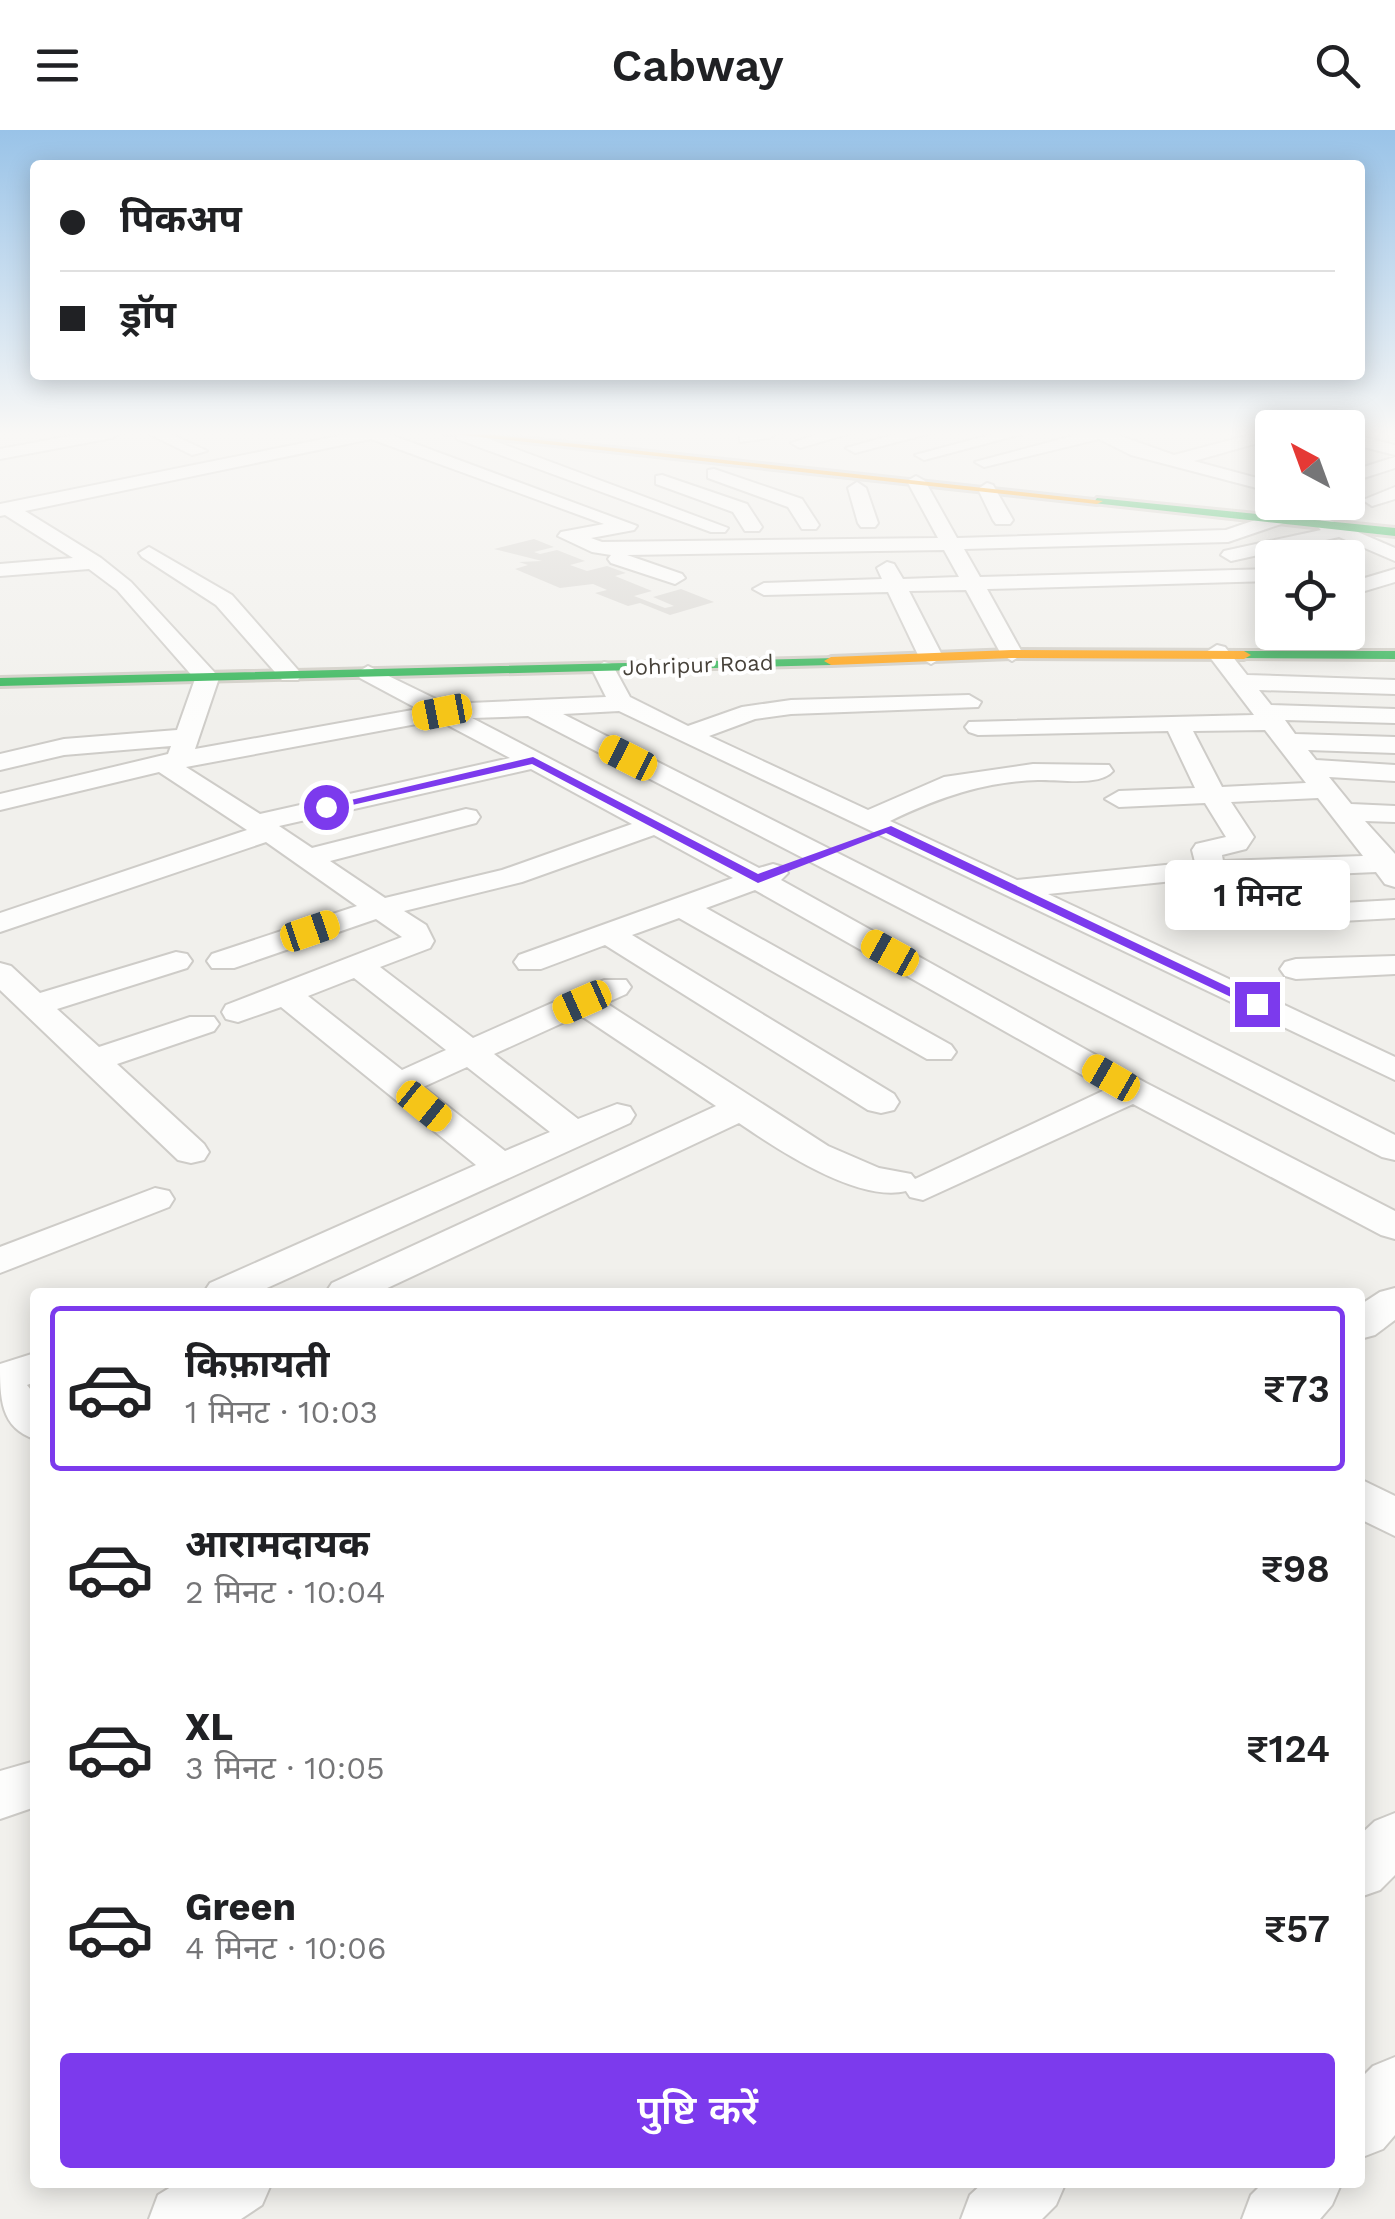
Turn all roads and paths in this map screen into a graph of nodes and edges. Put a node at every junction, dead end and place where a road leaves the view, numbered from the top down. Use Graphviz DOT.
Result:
graph roads {
  1 [pos="40,530"];
  2 [pos="600,530"];
  3 [pos="812,530"];
  4 [pos="938,530"];
  5 [pos="1071,530"];
  6 [pos="1241,530"];
  7 [pos="1322,530"];
  8 [pos="1341,530"];
  9 [pos="831,531"];
  10 [pos="1077,540"];
  11 [pos="950,541"];
  12 [pos="599,548"];
  13 [pos="1385,550"];
  14 [pos="149,553"];
  15 [pos="1094,558"];
  16 [pos="94,562"];
  17 [pos="961,562"];
  18 [pos="734,568"];
  19 [pos="0,570"];
  20 [pos="1395,575"];
  21 [pos="1255,576"];
  22 [pos="675,578"];
  23 [pos="1114,579"];
  24 [pos="972,582"];
  25 [pos="894,585"];
  26 [pos="1365,585"];
  27 [pos="764,589"];
  28 [pos="1255,598"];
  29 [pos="1133,600"];
  30 [pos="982,603"];
  31 [pos="906,606"];
  32 [pos="777,610"];
  33 [pos="1218,652"];
  34 [pos="1012,654"];
  35 [pos="941,656"];
  36 [pos="1395,656"];
  37 [pos="604,669"];
  38 [pos="368,673"];
  39 [pos="290,675"];
  40 [pos="207,678"];
  41 [pos="0,682"];
  42 [pos="1242,682"];
  43 [pos="1395,687"];
  44 [pos="969,702"];
  45 [pos="623,704"];
  46 [pos="532,708"];
  47 [pos="442,712"];
  48 [pos="1395,716"];
  49 [pos="1277,725"];
  50 [pos="978,727"];
  51 [pos="1180,730"];
  52 [pos="687,734"];
  53 [pos="1395,745"];
  54 [pos="176,754"];
  55 [pos="990,759"];
  56 [pos="533,760"];
  57 [pos="0,762"];
  58 [pos="1311,768"];
  59 [pos="1100,771"];
  60 [pos="1395,773"];
  61 [pos="1212,794"];
  62 [pos="1120,799"];
  63 [pos="1337,801"];
  64 [pos="0,802"];
  65 [pos="1395,814"];
  66 [pos="466,818"];
  67 [pos="878,824"];
  68 [pos="656,825"];
  69 [pos="263,828"];
  70 [pos="819,855"];
  71 [pos="307,858"];
  72 [pos="1392,868"];
  73 [pos="1212,871"];
  74 [pos="758,879"];
  75 [pos="1014,889"];
  76 [pos="682,907"];
  77 [pos="380,908"];
  78 [pos="1395,909"];
  79 [pos="1218,918"];
  80 [pos="0,924"];
  81 [pos="610,934"];
  82 [pos="176,961"];
  83 [pos="223,961"];
  84 [pos="530,962"];
  85 [pos="1395,964"];
  86 [pos="359,966"];
  87 [pos="1296,968"];
  88 [pos="0,974"];
  89 [pos="615,987"];
  90 [pos="284,994"];
  91 [pos="582,1002"];
  92 [pos="33,1006"];
  93 [pos="238,1012"];
  94 [pos="202,1024"];
  95 [pos="939,1052"];
  96 [pos="469,1053"];
  97 [pos="92,1061"];
  98 [pos="1395,1070"];
  99 [pos="398,1085"];
  100 [pos="1134,1090"];
  101 [pos="881,1102"];
  102 [pos="741,1108"];
  103 [pos="617,1114"];
  104 [pos="574,1134"];
  105 [pos="1395,1148"];
  106 [pos="191,1152"];
  107 [pos="502,1168"];
  108 [pos="155,1199"];
  109 [pos="1395,1227"];
  110 [pos="0,1261"];
  111 [pos="233,1288"];
  112 [pos="355,1288"];
  113 [pos="1395,1301"];
  114 [pos="1365,1322"];
  115 [pos="30,1369"];
  116 [pos="0,1381"];
  117 [pos="30,1418"];
  118 [pos="1365,1499"];
  119 [pos="1395,1519"];
  120 [pos="30,1786"];
  121 [pos="0,1795"];
  122 [pos="1395,1838"];
  123 [pos="1365,1867"];
  124 [pos="1395,2088"];
  125 [pos="1365,2121"];
  126 [pos="229,2188"];
  127 [pos="1027,2188"];
  128 [pos="1303,2188"];
  129 [pos="182,2219"];
  130 [pos="994,2219"];
  131 [pos="1275,2219"];
  1 -- 16 [label="street"];
  2 -- 12 [label="street"];
  3 -- 9 [label="street"];
  4 -- 11 [label="street"];
  5 -- 10 [label="street"];
  6 -- 10 [label="street"];
  7 -- 15 [label="street"];
  8 -- 13 [label="street"];
  9 -- 11 [label="street"];
  9 -- 12 [label="street"];
  9 -- 17 [label="street"];
  9 -- 18 [label="street"];
  9 -- 25 [label="street"];
  10 -- 11 [label="street"];
  10 -- 15 [label="street"];
  11 -- 17 [label="street"];
  12 -- 22 [label="street"];
  14 -- 39 [label="street"];
  15 -- 17 [label="street"];
  15 -- 23 [label="street"];
  16 -- 19 [label="street"];
  16 -- 40 [label="street"];
  17 -- 24 [label="street"];
  20 -- 26 [label="street"];
  21 -- 23 [label="street"];
  23 -- 24 [label="street"];
  23 -- 29 [label="street"];
  24 -- 25 [label="street"];
  24 -- 30 [label="street"];
  25 -- 27 [label="street"];
  25 -- 31 [label="street"];
  28 -- 29 [label="street"];
  29 -- 30 [label="street"];
  30 -- 31 [label="street"];
  30 -- 34 [label="street"];
  31 -- 32 [label="street"];
  31 -- 35 [label="street"];
  33 -- 34 [label="street, Johripur Road"];
  33 -- 36 [label="street, Johripur Road"];
  33 -- 42 [label="street"];
  34 -- 35 [label="street, Johripur Road"];
  35 -- 37 [label="street, Johripur Road"];
  35 -- 44 [label="street"];
  37 -- 38 [label="street, Johripur Road"];
  37 -- 45 [label="street"];
  38 -- 39 [label="street, Johripur Road"];
  38 -- 47 [label="street"];
  39 -- 40 [label="street, Johripur Road"];
  40 -- 41 [label="street, Johripur Road"];
  40 -- 54 [label="street"];
  42 -- 43 [label="street"];
  42 -- 49 [label="street"];
  44 -- 50 [label="street"];
  44 -- 52 [label="street"];
  45 -- 46 [label="street"];
  45 -- 52 [label="street"];
  46 -- 47 [label="street"];
  46 -- 70 [label="street"];
  47 -- 54 [label="street"];
  47 -- 56 [label="street"];
  48 -- 49 [label="street"];
  49 -- 50 [label="street"];
  49 -- 53 [label="street"];
  49 -- 58 [label="street"];
  50 -- 55 [label="street"];
  51 -- 61 [label="street"];
  52 -- 67 [label="street"];
  54 -- 57 [label="street"];
  54 -- 64 [label="street"];
  54 -- 69 [label="street"];
  56 -- 68 [label="street"];
  56 -- 69 [label="street"];
  58 -- 60 [label="street"];
  58 -- 63 [label="street"];
  59 -- 67 [label="street"];
  61 -- 62 [label="street"];
  61 -- 63 [label="street"];
  61 -- 73 [label="street"];
  63 -- 65 [label="street"];
  63 -- 72 [label="street"];
  66 -- 71 [label="street"];
  67 -- 70 [label="street"];
  67 -- 75 [label="street"];
  68 -- 74 [label="street"];
  68 -- 77 [label="street"];
  69 -- 71 [label="street"];
  69 -- 80 [label="street"];
  70 -- 74 [label="street"];
  70 -- 105 [label="street"];
  71 -- 77 [label="street"];
  72 -- 73 [label="street"];
  73 -- 75 [label="street"];
  74 -- 76 [label="street"];
  74 -- 100 [label="street"];
  75 -- 98 [label="street"];
  76 -- 81 [label="street"];
  76 -- 95 [label="street"];
  77 -- 83 [label="street"];
  77 -- 86 [label="street"];
  78 -- 79 [label="street"];
  81 -- 84 [label="street"];
  81 -- 101 [label="street"];
  82 -- 92 [label="street"];
  85 -- 87 [label="street"];
  86 -- 90 [label="street"];
  86 -- 96 [label="street"];
  88 -- 92 [label="street"];
  89 -- 91 [label="street"];
  90 -- 93 [label="street"];
  90 -- 99 [label="street"];
  91 -- 96 [label="street"];
  91 -- 102 [label="street"];
  92 -- 97 [label="street"];
  94 -- 97 [label="street"];
  96 -- 99 [label="street"];
  96 -- 104 [label="street"];
  97 -- 106 [label="street"];
  99 -- 107 [label="street"];
  100 -- 102 [label="street"];
  100 -- 109 [label="street"];
  102 -- 112 [label="street"];
  103 -- 104 [label="street"];
  104 -- 107 [label="street"];
  107 -- 111 [label="street"];
  108 -- 110 [label="street"];
  113 -- 114 [label="street"];
  115 -- 116 [label="street"];
  116 -- 117 [label="street"];
  118 -- 119 [label="street"];
  120 -- 121 [label="street"];
  122 -- 123 [label="street"];
  124 -- 125 [label="street"];
  126 -- 129 [label="street"];
  127 -- 130 [label="street"];
  128 -- 131 [label="street"];
}
